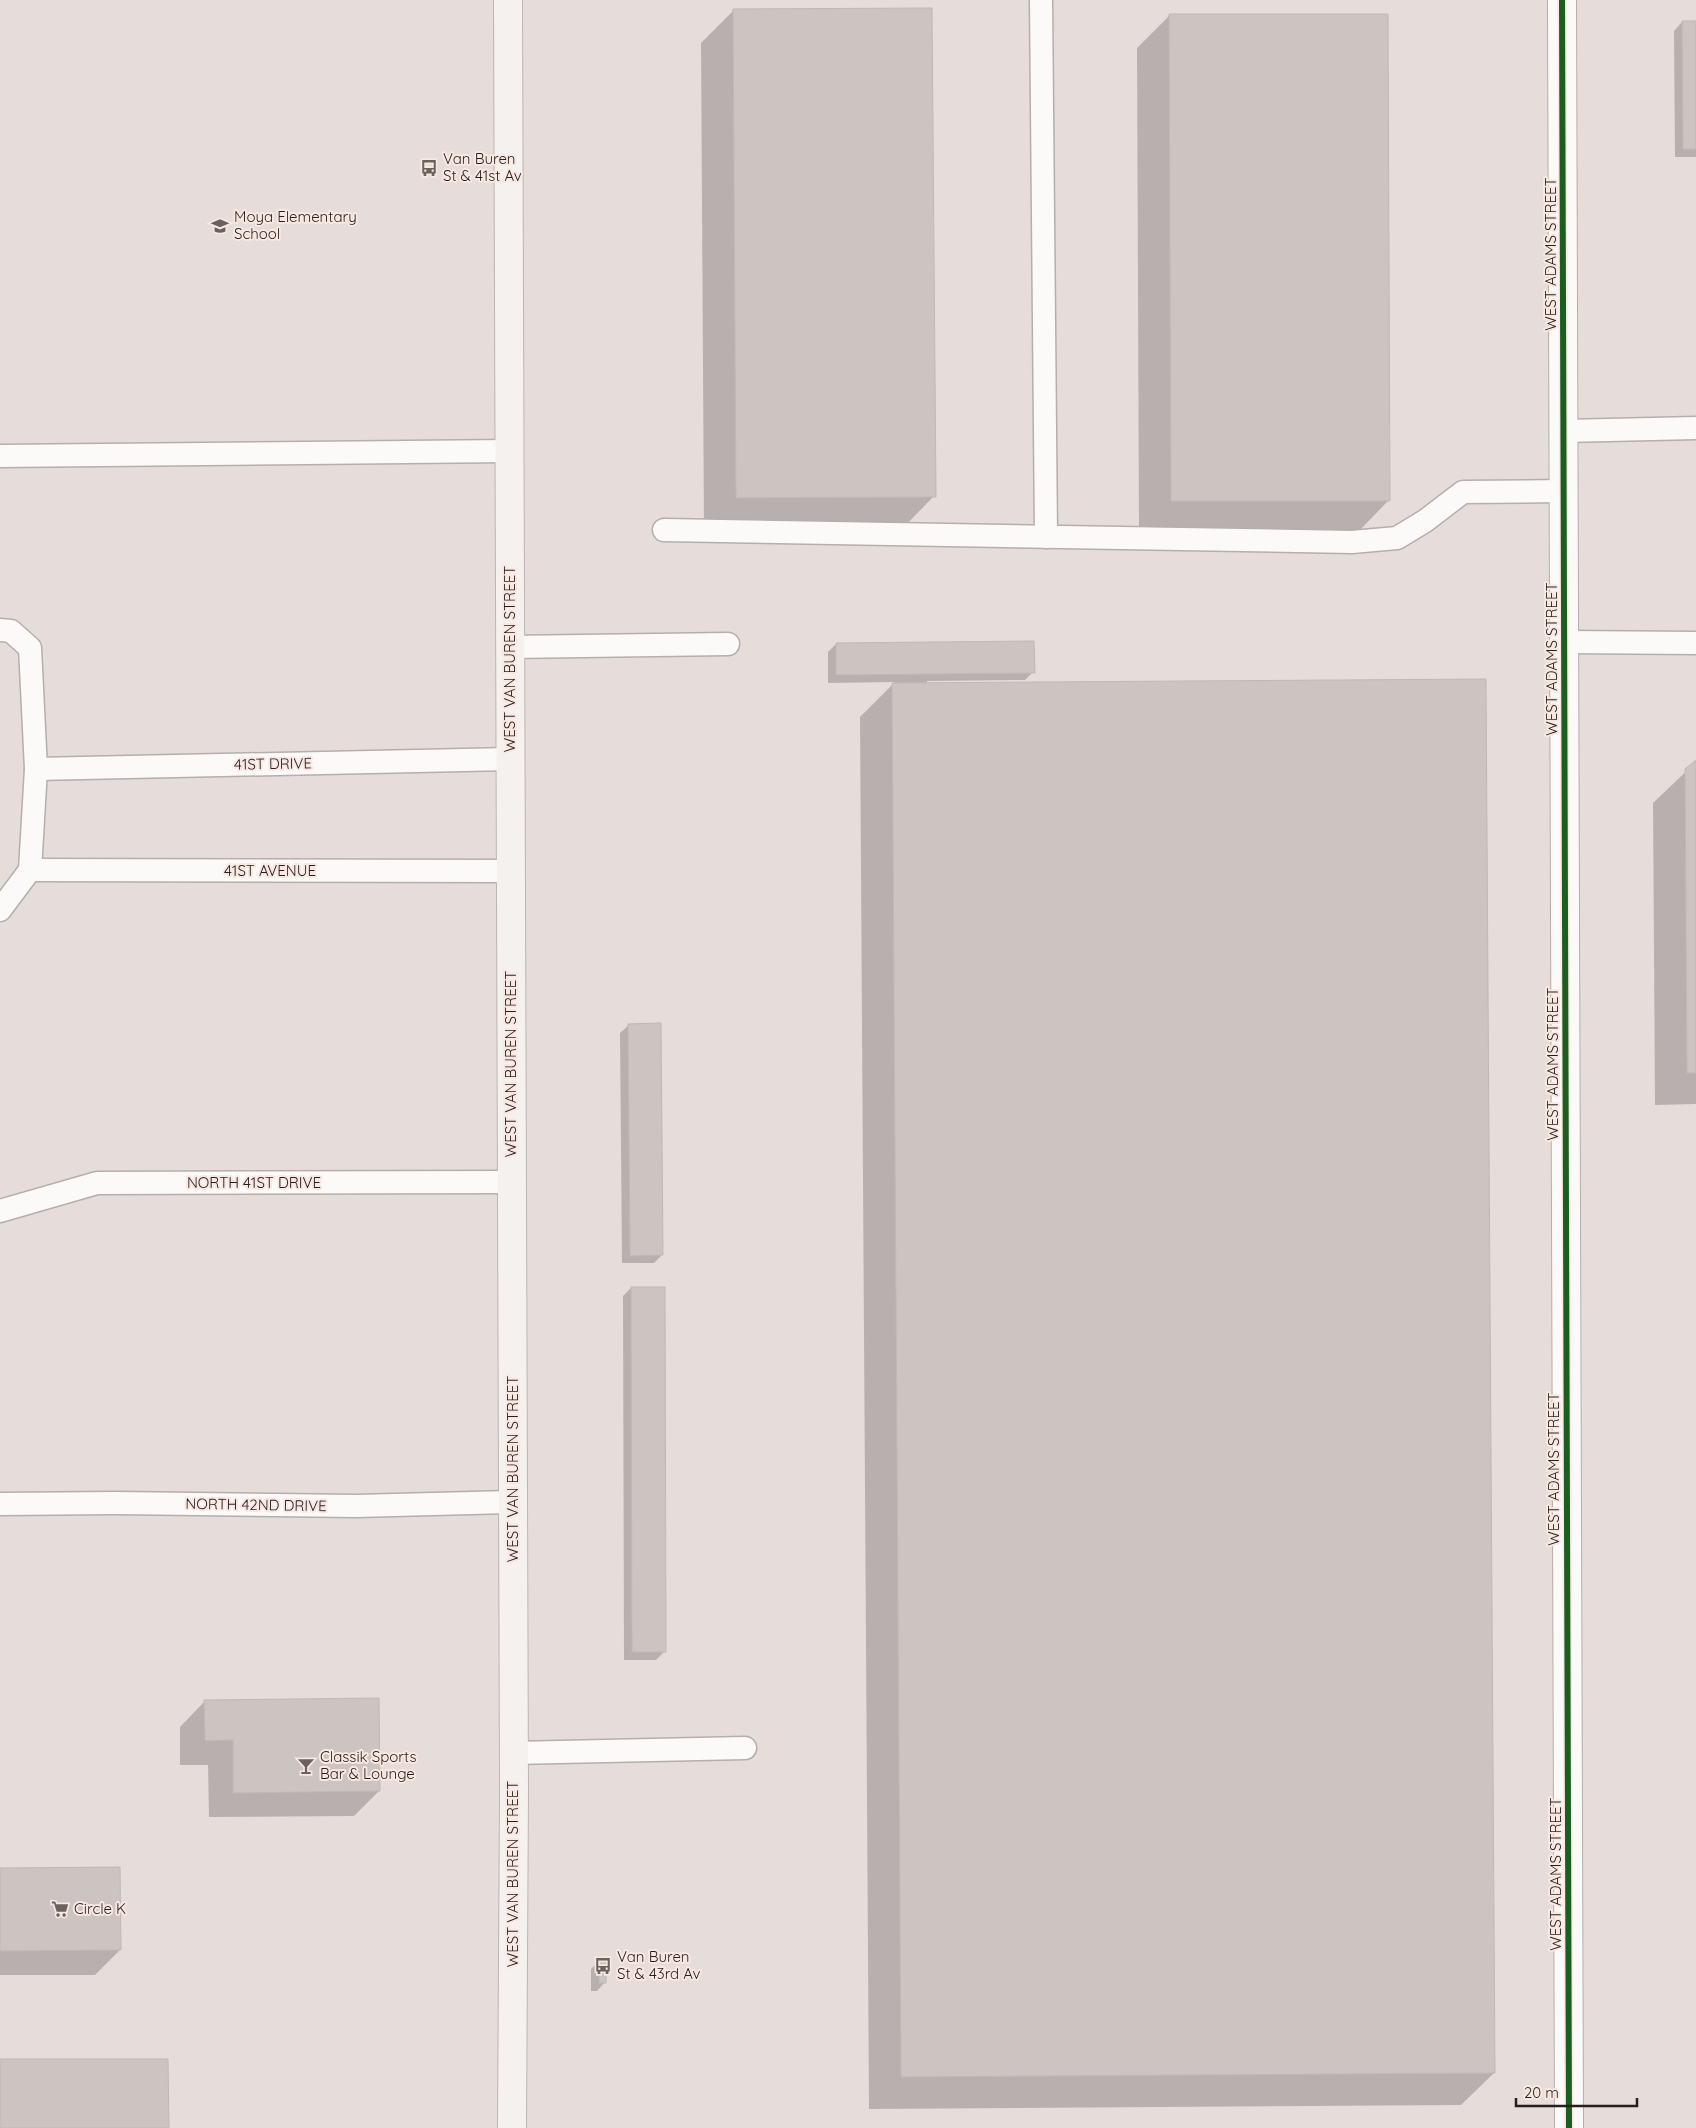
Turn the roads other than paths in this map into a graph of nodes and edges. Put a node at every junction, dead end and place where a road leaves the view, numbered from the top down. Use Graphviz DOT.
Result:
graph roads {
  1 [pos="508,0"];
  2 [pos="1042,0"];
  3 [pos="1562,0"];
  4 [pos="1696,428"];
  5 [pos="1564,431"];
  6 [pos="510,451"];
  7 [pos="0,456"];
  8 [pos="1564,491"];
  9 [pos="664,530"];
  10 [pos="1046,537"];
  11 [pos="0,630"];
  12 [pos="1565,642"];
  13 [pos="1696,643"];
  14 [pos="728,644"];
  15 [pos="510,647"];
  16 [pos="510,759"];
  17 [pos="36,769"];
  18 [pos="30,870"];
  19 [pos="511,871"];
  20 [pos="0,910"];
  21 [pos="512,1182"];
  22 [pos="0,1211"];
  23 [pos="513,1502"];
  24 [pos="0,1504"];
  25 [pos="745,1748"];
  26 [pos="514,1753"];
  27 [pos="512,2128"];
  28 [pos="1569,2128"];
  1 -- 6 [label="main road, WEST VAN BUREN STREET"];
  2 -- 10 [label="lane"];
  3 -- 5 [label="street, WEST ADAMS STREET"];
  4 -- 5 [label="lane"];
  5 -- 8 [label="street, WEST ADAMS STREET"];
  6 -- 7 [label="lane"];
  6 -- 15 [label="main road, WEST VAN BUREN STREET"];
  8 -- 10 [label="lane"];
  8 -- 12 [label="street, WEST ADAMS STREET"];
  9 -- 10 [label="lane"];
  11 -- 17 [label="lane"];
  12 -- 13 [label="lane"];
  12 -- 28 [label="street, WEST ADAMS STREET"];
  14 -- 15 [label="lane"];
  15 -- 16 [label="main road, WEST VAN BUREN STREET"];
  16 -- 17 [label="lane, 41ST DRIVE"];
  16 -- 19 [label="main road, WEST VAN BUREN STREET"];
  17 -- 18 [label="lane"];
  18 -- 19 [label="lane, 41ST AVENUE"];
  18 -- 20 [label="lane"];
  19 -- 21 [label="main road, WEST VAN BUREN STREET"];
  21 -- 22 [label="lane, NORTH 41ST DRIVE"];
  21 -- 23 [label="main road, WEST VAN BUREN STREET"];
  23 -- 24 [label="lane, NORTH 42ND DRIVE"];
  23 -- 26 [label="main road, WEST VAN BUREN STREET"];
  25 -- 26 [label="lane"];
  26 -- 27 [label="main road, WEST VAN BUREN STREET"];
}
